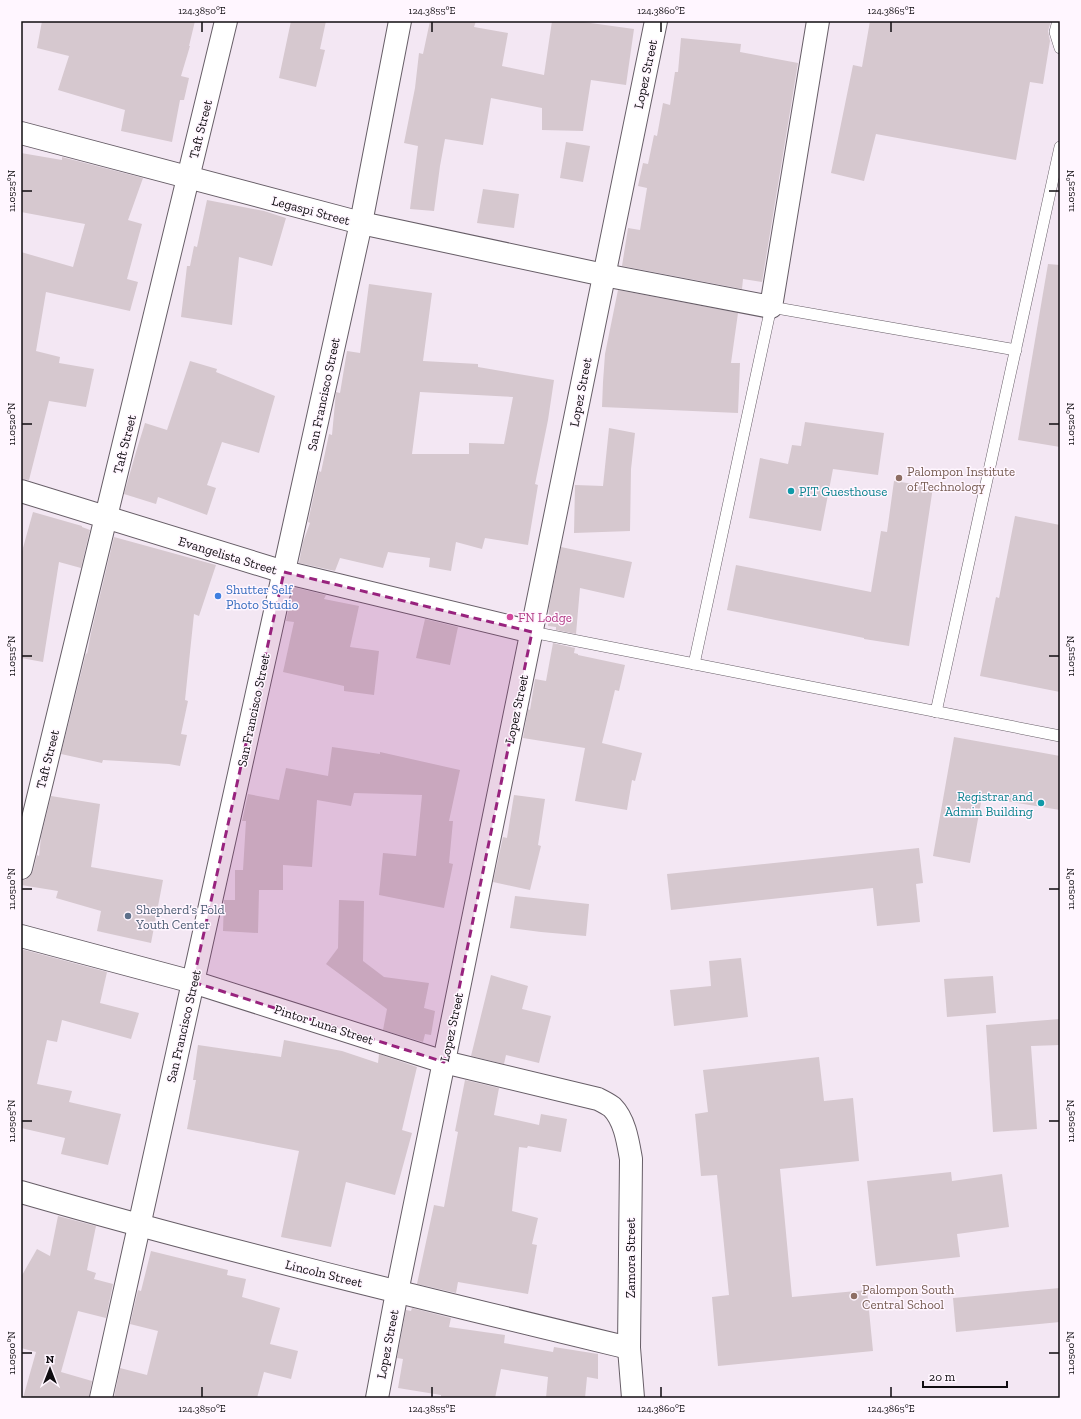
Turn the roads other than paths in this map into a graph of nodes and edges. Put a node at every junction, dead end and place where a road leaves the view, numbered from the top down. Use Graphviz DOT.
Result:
graph roads {
  1 [pos="226,21"];
  2 [pos="400,21"];
  3 [pos="656,21"];
  4 [pos="818,21"];
  5 [pos="1058,21"];
  6 [pos="1060,48"];
  7 [pos="21,133"];
  8 [pos="1060,147"];
  9 [pos="188,177"];
  10 [pos="361,223"];
  11 [pos="604,275"];
  12 [pos="771,307"];
  13 [pos="1016,350"];
  14 [pos="21,491"];
  15 [pos="106,517"];
  16 [pos="284,572"];
  17 [pos="532,632"];
  18 [pos="694,664"];
  19 [pos="936,712"];
  20 [pos="1060,736"];
  21 [pos="21,868"];
  22 [pos="21,936"];
  23 [pos="193,982"];
  24 [pos="444,1062"];
  25 [pos="620,1120"];
  26 [pos="21,1192"];
  27 [pos="139,1226"];
  28 [pos="397,1292"];
  29 [pos="629,1348"];
  30 [pos="101,1398"];
  31 [pos="377,1398"];
  32 [pos="633,1398"];
  1 -- 9 [label="street, Taft Street"];
  2 -- 10 [label="street, San Francisco Street"];
  3 -- 11 [label="street, Lopez Street"];
  4 -- 12 [label="street"];
  5 -- 6 [label="lane"];
  7 -- 9 [label="street, Legaspi Street"];
  8 -- 13 [label="lane"];
  9 -- 10 [label="street, Legaspi Street"];
  9 -- 15 [label="street, Taft Street"];
  10 -- 11 [label="street, Legaspi Street"];
  10 -- 16 [label="street, San Francisco Street"];
  11 -- 12 [label="street, Legaspi Street"];
  11 -- 17 [label="street, Lopez Street"];
  12 -- 13 [label="lane"];
  12 -- 18 [label="lane"];
  13 -- 19 [label="lane"];
  14 -- 15 [label="street, Evangelista Street"];
  15 -- 16 [label="street, Evangelista Street"];
  15 -- 21 [label="street, Taft Street"];
  16 -- 17 [label="street, Evangelista Street"];
  16 -- 23 [label="street, San Francisco Street"];
  17 -- 18 [label="lane"];
  17 -- 24 [label="street, Lopez Street"];
  18 -- 19 [label="lane"];
  19 -- 20 [label="lane"];
  22 -- 23 [label="street, Pintor Luna Street"];
  23 -- 24 [label="street, Pintor Luna Street"];
  23 -- 27 [label="street, San Francisco Street"];
  24 -- 25 [label="street, Pintor Luna Street"];
  24 -- 28 [label="street, Lopez Street"];
  25 -- 29 [label="street, Zamora Street"];
  26 -- 27 [label="street, Lincoln Street"];
  27 -- 28 [label="street, Lincoln Street"];
  27 -- 30 [label="street, San Francisco Street"];
  28 -- 29 [label="street, Lincoln Street"];
  28 -- 31 [label="street, Lopez Street"];
  29 -- 32 [label="street, Zamora Street"];
}
